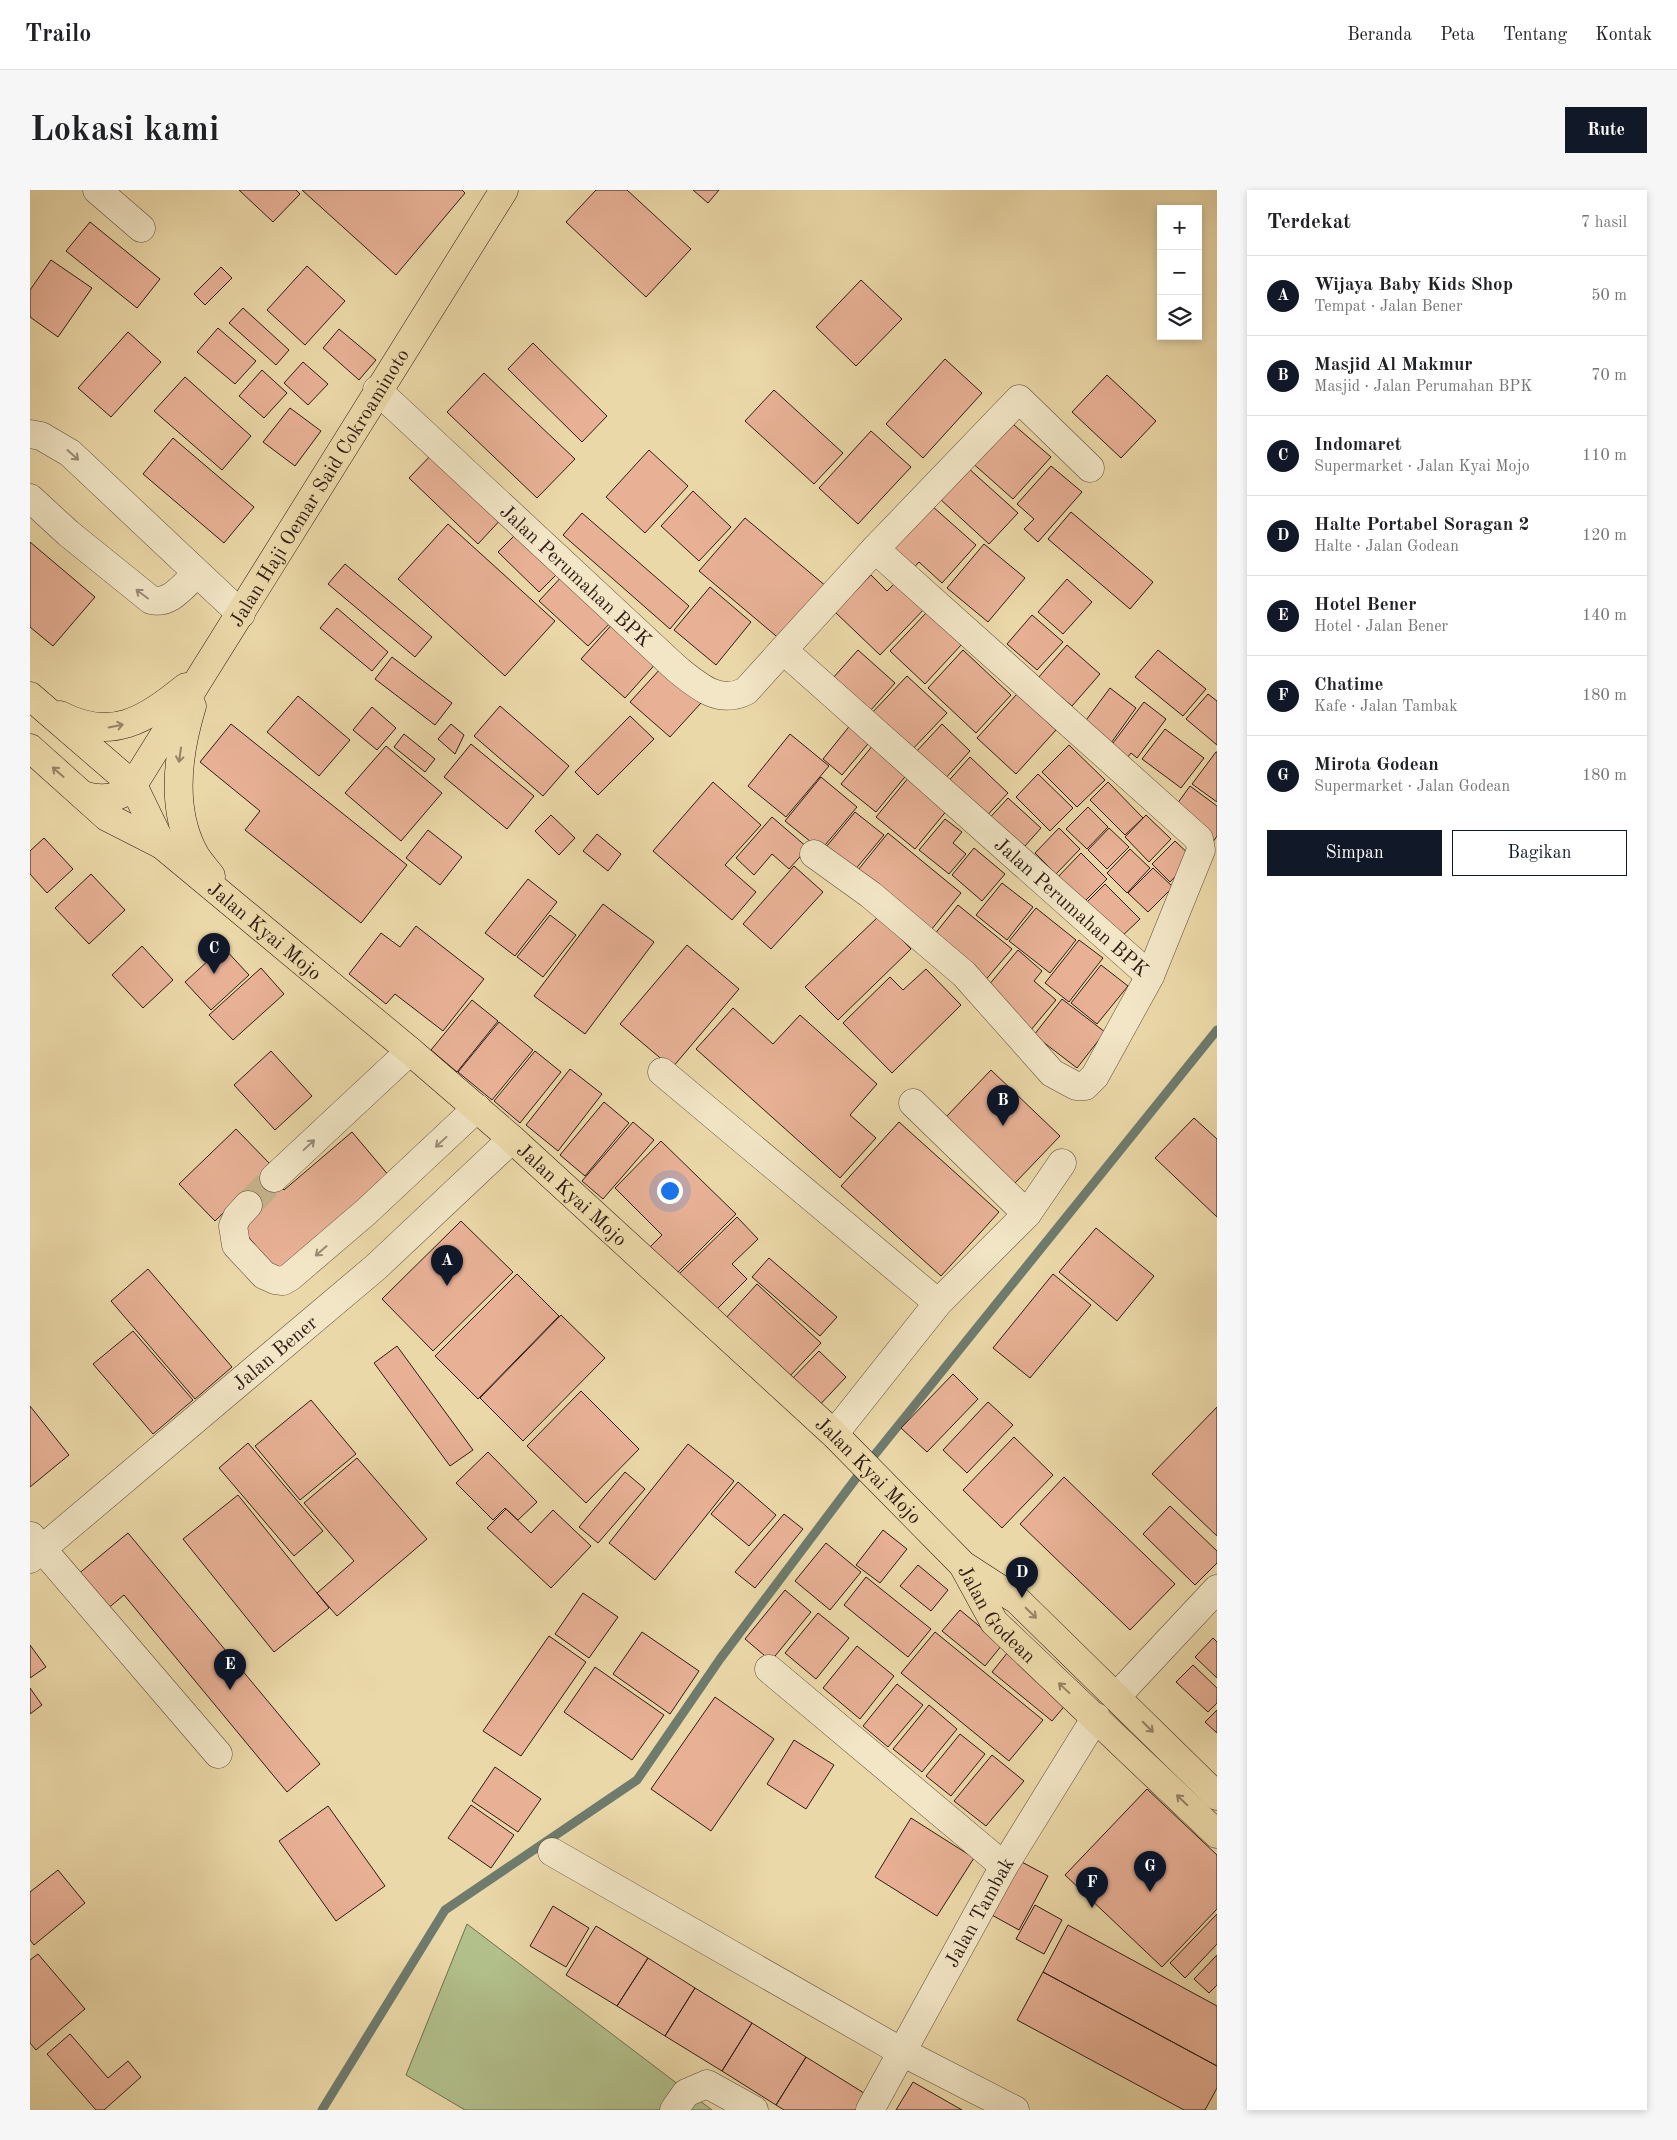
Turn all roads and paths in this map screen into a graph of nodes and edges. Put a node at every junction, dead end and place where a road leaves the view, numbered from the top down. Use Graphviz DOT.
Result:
graph roads {
  1 [pos="97,190"];
  2 [pos="504,190"];
  3 [pos="141,228"];
  4 [pos="377,390"];
  5 [pos="30,434"];
  6 [pos="1090,468"];
  7 [pos="30,498"];
  8 [pos="875,549"];
  9 [pos="196,574"];
  10 [pos="241,614"];
  11 [pos="783,650"];
  12 [pos="203,674"];
  13 [pos="34,699"];
  14 [pos="167,731"];
  15 [pos="30,748"];
  16 [pos="133,785"];
  17 [pos="83,795"];
  18 [pos="155,836"];
  19 [pos="814,854"];
  20 [pos="232,904"];
  21 [pos="1150,976"];
  22 [pos="410,1051"];
  23 [pos="662,1072"];
  24 [pos="913,1102"];
  25 [pos="477,1108"];
  26 [pos="512,1138"];
  27 [pos="1062,1163"];
  28 [pos="274,1178"];
  29 [pos="248,1205"];
  30 [pos="1027,1214"];
  31 [pos="938,1303"];
  32 [pos="839,1440"];
  33 [pos="34,1547"];
  34 [pos="963,1566"];
  35 [pos="1217,1589"];
  36 [pos="769,1669"];
  37 [pos="1117,1696"];
  38 [pos="1096,1717"];
  39 [pos="218,1754"];
  40 [pos="1217,1796"];
  41 [pos="1217,1834"];
  42 [pos="552,1852"];
  43 [pos="1004,1866"];
  44 [pos="902,2052"];
  45 [pos="674,2110"];
  46 [pos="754,2110"];
  47 [pos="870,2110"];
  48 [pos="1015,2110"];
  1 -- 3 [label="street"];
  2 -- 4 [label="main road, Jalan Haji Oemar Said Cokroaminoto"];
  4 -- 10 [label="main road, Jalan Haji Oemar Said Cokroaminoto"];
  4 -- 11 [label="street, Jalan Perumahan BPK"];
  5 -- 9 [label="street, one-way"];
  6 -- 8 [label="street, Jalan Perumahan BPK"];
  9 -- 7 [label="street, one-way"];
  8 -- 11 [label="street, Jalan Perumahan BPK"];
  8 -- 21 [label="street, Jalan Perumahan BPK"];
  9 -- 10 [label="street"];
  10 -- 12 [label="main road, Jalan Haji Oemar Said Cokroaminoto"];
  11 -- 21 [label="street, Jalan Perumahan BPK"];
  13 -- 12 [label="main road, one-way"];
  12 -- 14 [label="main road, Jalan Haji Oemar Said Cokroaminoto"];
  12 -- 20 [label="main road, one-way"];
  13 -- 16 [label="main road, Jalan Kyai Mojo"];
  14 -- 16 [label="main road, Jalan Haji Oemar Said Cokroaminoto"];
  14 -- 18 [label="main road"];
  17 -- 15 [label="main road, Jalan Kyai Mojo, one-way"];
  16 -- 17 [label="main road"];
  16 -- 18 [label="main road, Jalan Kyai Mojo"];
  17 -- 18 [label="main road, Jalan Kyai Mojo"];
  18 -- 20 [label="main road, Jalan Kyai Mojo"];
  19 -- 21 [label="street"];
  20 -- 22 [label="main road, Jalan Kyai Mojo"];
  22 -- 25 [label="main road, Jalan Kyai Mojo"];
  28 -- 22 [label="street, one-way"];
  23 -- 31 [label="street"];
  24 -- 30 [label="street"];
  25 -- 26 [label="main road, Jalan Kyai Mojo"];
  25 -- 29 [label="street, one-way"];
  26 -- 32 [label="main road, Jalan Kyai Mojo"];
  26 -- 33 [label="street, Jalan Bener"];
  27 -- 30 [label="street"];
  30 -- 31 [label="street"];
  31 -- 32 [label="street"];
  32 -- 34 [label="main road, Jalan Kyai Mojo"];
  33 -- 39 [label="street"];
  34 -- 37 [label="main road, Jalan Godean, one-way"];
  38 -- 34 [label="main road, Jalan Godean, one-way"];
  35 -- 37 [label="street"];
  36 -- 43 [label="street"];
  37 -- 40 [label="main road, Jalan Godean, one-way"];
  41 -- 38 [label="main road, Jalan Godean, one-way"];
  38 -- 43 [label="street, Jalan Tambak"];
  42 -- 44 [label="street"];
  43 -- 44 [label="street, Jalan Tambak"];
  44 -- 47 [label="street, Jalan Tambak"];
  44 -- 48 [label="street"];
  45 -- 46 [label="street"];
}
